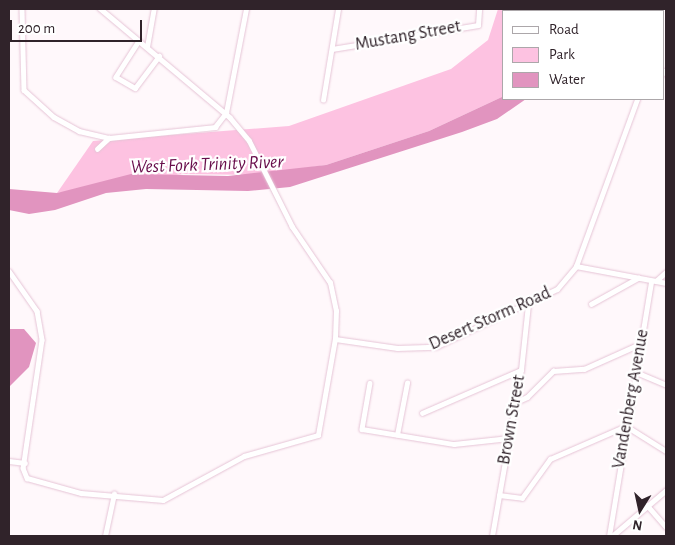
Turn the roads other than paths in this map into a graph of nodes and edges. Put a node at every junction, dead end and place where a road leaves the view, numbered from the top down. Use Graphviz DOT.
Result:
graph roads {
  1 [pos="22,9"];
  2 [pos="100,9"];
  3 [pos="154,9"];
  4 [pos="246,9"];
  5 [pos="338,9"];
  6 [pos="479,9"];
  7 [pos="139,41"];
  8 [pos="147,47"];
  9 [pos="332,49"];
  10 [pos="159,56"];
  11 [pos="323,100"];
  12 [pos="638,100"];
  13 [pos="226,113"];
  14 [pos="109,138"];
  15 [pos="97,149"];
  16 [pos="576,266"];
  17 [pos="9,271"];
  18 [pos="666,272"];
  19 [pos="638,278"];
  20 [pos="654,281"];
  21 [pos="666,284"];
  22 [pos="528,304"];
  23 [pos="591,304"];
  24 [pos="335,339"];
  25 [pos="640,344"];
  26 [pos="521,370"];
  27 [pos="636,372"];
  28 [pos="370,383"];
  29 [pos="407,383"];
  30 [pos="666,385"];
  31 [pos="516,402"];
  32 [pos="422,413"];
  33 [pos="626,426"];
  34 [pos="397,435"];
  35 [pos="509,438"];
  36 [pos="666,450"];
  37 [pos="9,461"];
  38 [pos="25,463"];
  39 [pos="666,490"];
  40 [pos="114,494"];
  41 [pos="499,495"];
  42 [pos="647,505"];
  43 [pos="666,527"];
  44 [pos="105,536"];
  45 [pos="492,536"];
  46 [pos="610,536"];
  1 -- 14 [label="street"];
  2 -- 7 [label="street"];
  3 -- 8 [label="street"];
  4 -- 13 [label="street"];
  5 -- 9 [label="street"];
  6 -- 9 [label="street, Mustang Street"];
  7 -- 8 [label="street"];
  7 -- 10 [label="street"];
  8 -- 10 [label="street"];
  9 -- 11 [label="street"];
  10 -- 13 [label="street"];
  12 -- 16 [label="street, Desert Storm Road"];
  13 -- 14 [label="street"];
  13 -- 24 [label="street"];
  14 -- 15 [label="street"];
  16 -- 19 [label="street"];
  16 -- 22 [label="street, Desert Storm Road"];
  17 -- 38 [label="street"];
  18 -- 20 [label="street"];
  19 -- 20 [label="street"];
  19 -- 23 [label="street"];
  20 -- 21 [label="street"];
  20 -- 25 [label="street, Vandenberg Avenue"];
  22 -- 24 [label="street, Desert Storm Road"];
  22 -- 26 [label="street, Brown Street"];
  24 -- 40 [label="street"];
  25 -- 27 [label="street, Vandenberg Avenue"];
  25 -- 31 [label="street"];
  26 -- 31 [label="street, Brown Street"];
  26 -- 32 [label="street"];
  27 -- 30 [label="street"];
  27 -- 33 [label="street, Vandenberg Avenue"];
  28 -- 34 [label="street"];
  29 -- 34 [label="street"];
  31 -- 35 [label="street, Brown Street"];
  33 -- 36 [label="street"];
  33 -- 41 [label="street"];
  33 -- 46 [label="street, Vandenberg Avenue"];
  34 -- 35 [label="street"];
  35 -- 41 [label="street, Brown Street"];
  37 -- 38 [label="street"];
  38 -- 40 [label="street"];
  39 -- 42 [label="street"];
  40 -- 44 [label="street"];
  41 -- 45 [label="street, Brown Street"];
  42 -- 43 [label="street"];
  42 -- 46 [label="street"];
}
